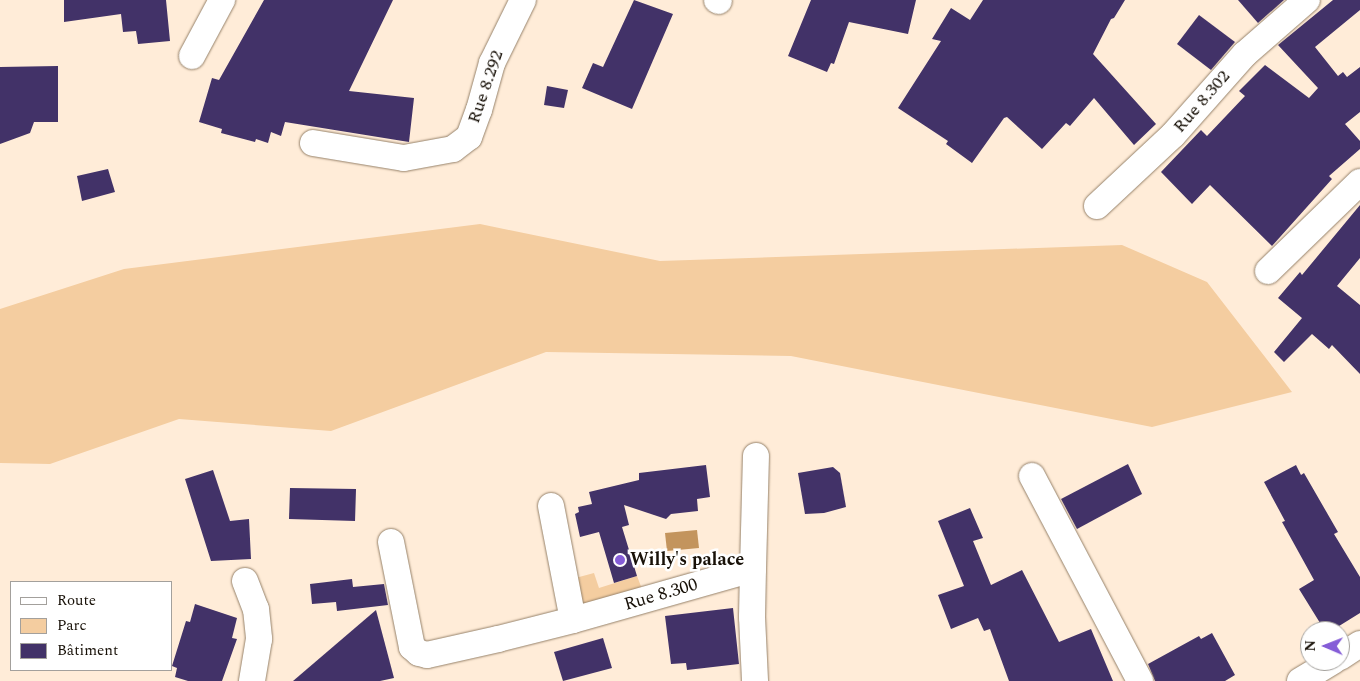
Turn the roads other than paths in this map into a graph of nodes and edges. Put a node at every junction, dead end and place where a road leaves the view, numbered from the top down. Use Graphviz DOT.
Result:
graph roads {
  1 [pos="222,0"];
  2 [pos="523,0"];
  3 [pos="1307,0"];
  4 [pos="192,56"];
  5 [pos="313,143"];
  6 [pos="1360,182"];
  7 [pos="1097,206"];
  8 [pos="1268,271"];
  9 [pos="756,456"];
  10 [pos="1032,476"];
  11 [pos="551,506"];
  12 [pos="391,542"];
  13 [pos="753,569"];
  14 [pos="245,581"];
  15 [pos="573,620"];
  16 [pos="1316,671"];
  17 [pos="252,681"];
  18 [pos="755,681"];
  19 [pos="1140,681"];
  20 [pos="1300,681"];
  1 -- 4 [label="street"];
  2 -- 5 [label="street, Rue 8.292"];
  3 -- 7 [label="street, Rue 8.302"];
  6 -- 8 [label="street"];
  9 -- 13 [label="street"];
  10 -- 19 [label="street"];
  11 -- 15 [label="street"];
  12 -- 15 [label="street, Rue 8.300"];
  13 -- 15 [label="street, Rue 8.300"];
  13 -- 18 [label="street"];
  14 -- 17 [label="street"];
  16 -- 20 [label="street"];
}
